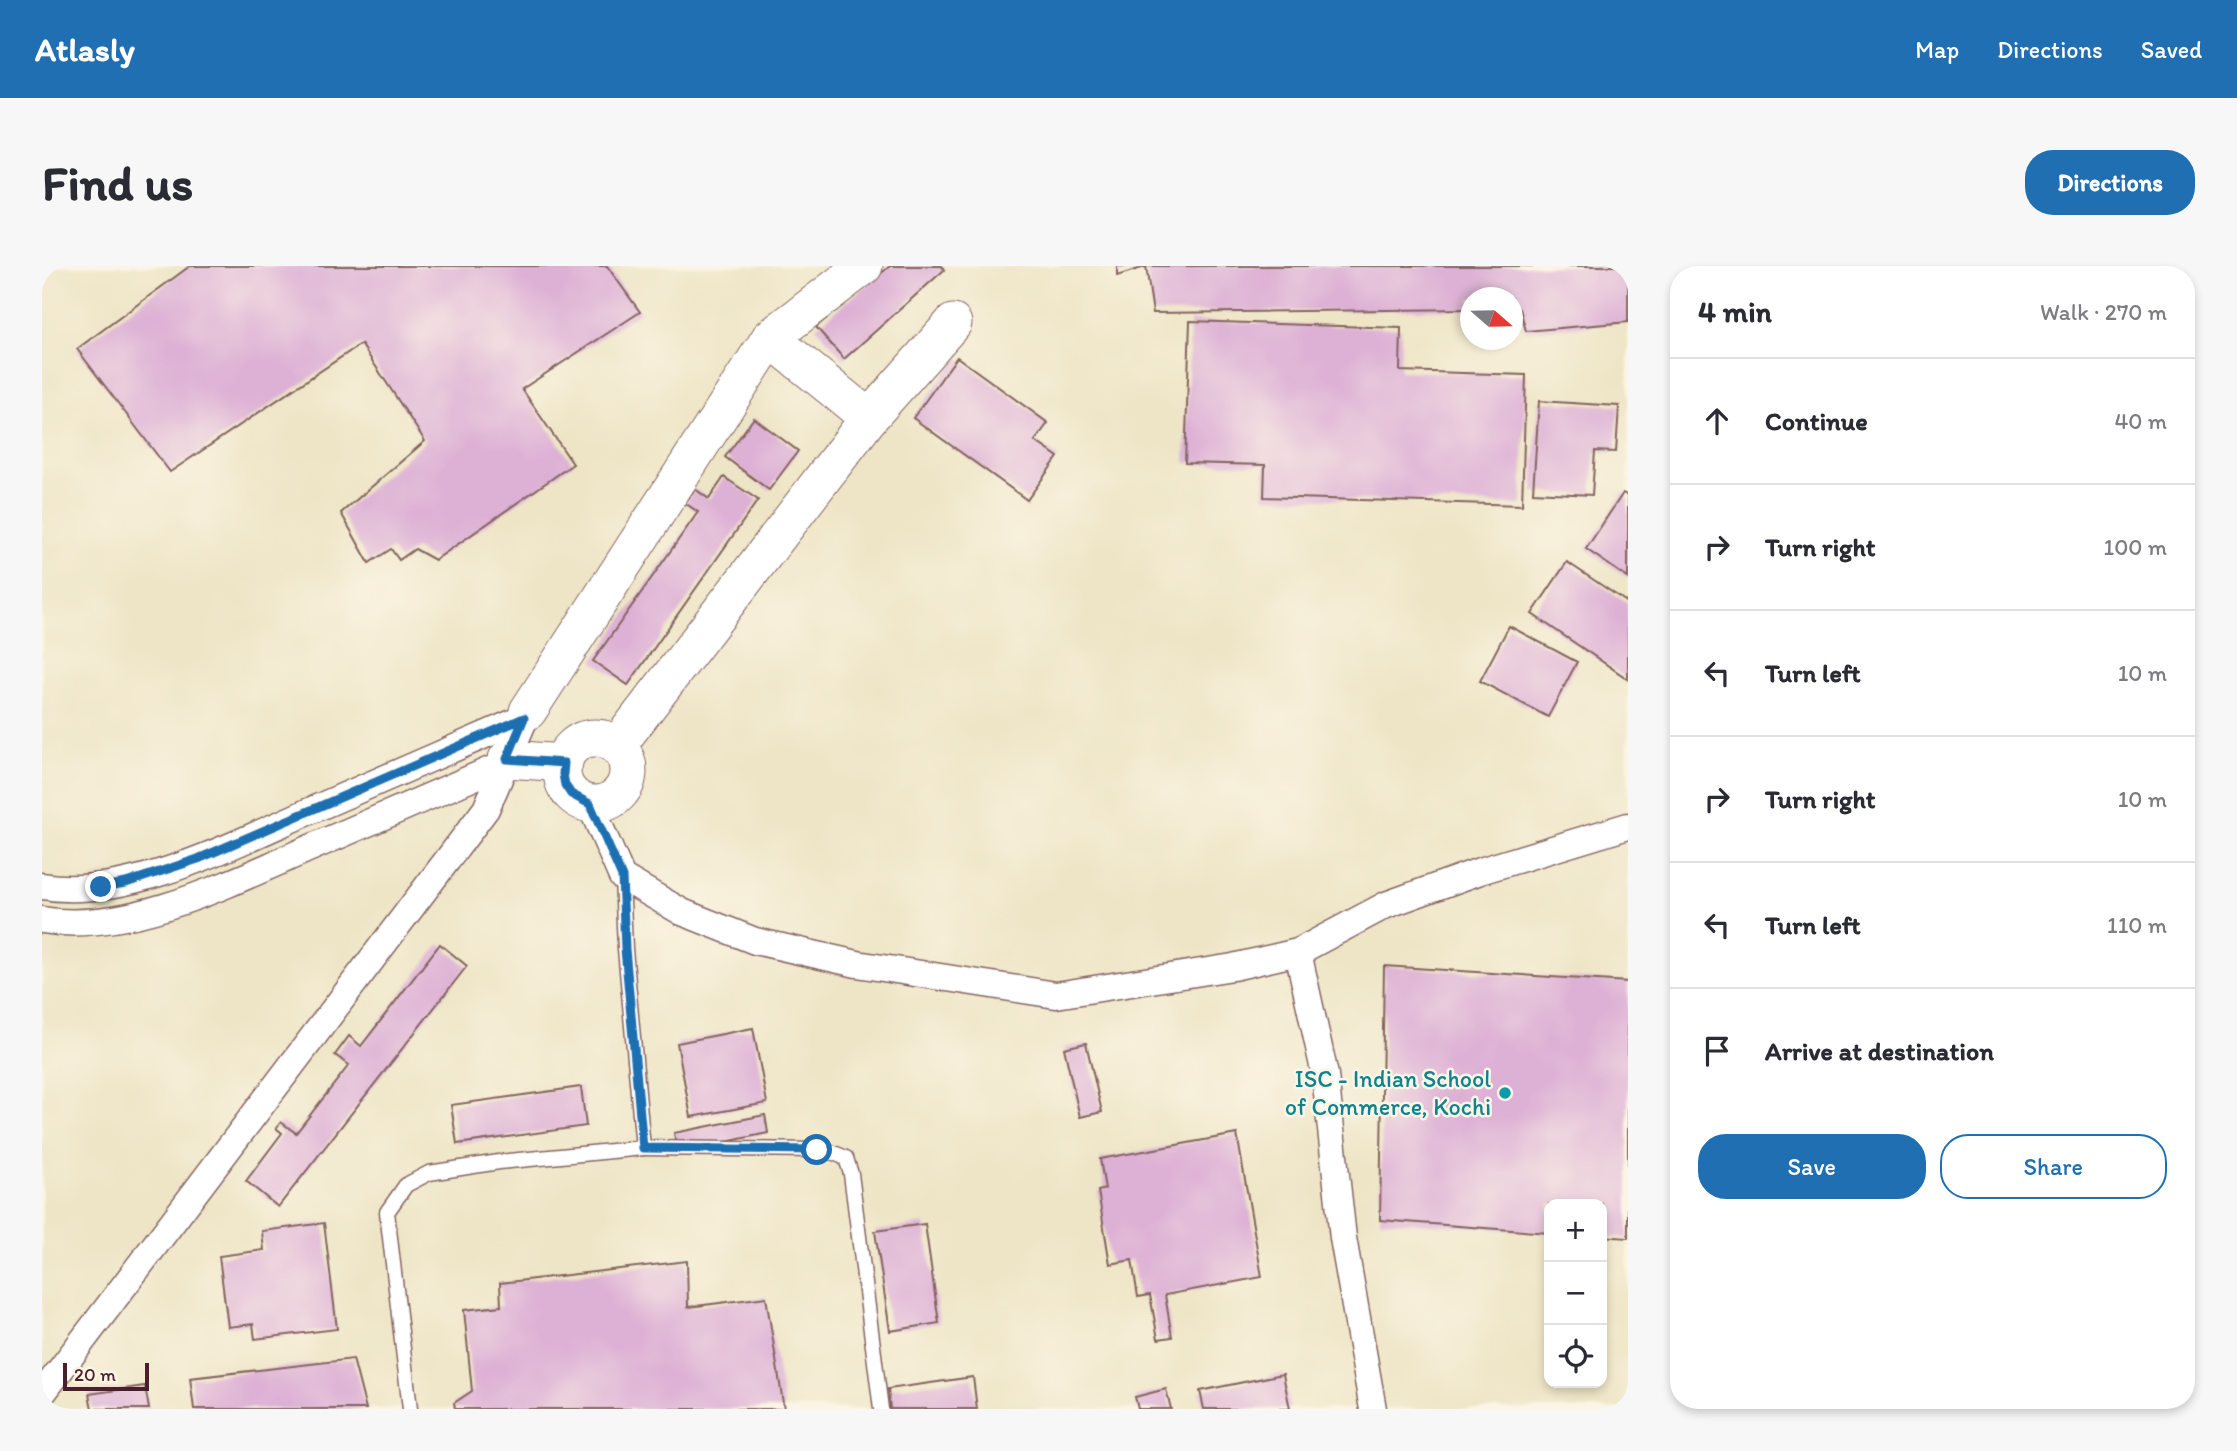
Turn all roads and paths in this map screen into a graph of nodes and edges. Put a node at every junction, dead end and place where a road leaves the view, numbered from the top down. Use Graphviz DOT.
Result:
graph roads {
  1 [pos="864,266"];
  2 [pos="953,323"];
  3 [pos="770,338"];
  4 [pos="869,418"];
  5 [pos="526,715"];
  6 [pos="617,746"];
  7 [pos="506,761"];
  8 [pos="564,763"];
  9 [pos="590,804"];
  10 [pos="1628,826"];
  11 [pos="622,877"];
  12 [pos="42,886"];
  13 [pos="42,920"];
  14 [pos="1298,952"];
  15 [pos="643,1148"];
  16 [pos="42,1394"];
  17 [pos="410,1409"];
  18 [pos="881,1409"];
  19 [pos="1373,1409"];
  1 -- 3 [label="street"];
  2 -- 4 [label="street"];
  3 -- 4 [label="street"];
  3 -- 5 [label="street"];
  4 -- 6 [label="street"];
  5 -- 7 [label="street"];
  5 -- 12 [label="street"];
  6 -- 8 [label="street"];
  6 -- 9 [label="street"];
  7 -- 8 [label="street"];
  7 -- 13 [label="street"];
  7 -- 16 [label="street"];
  8 -- 9 [label="street"];
  9 -- 11 [label="street"];
  10 -- 14 [label="street"];
  11 -- 14 [label="street"];
  11 -- 15 [label="lane"];
  14 -- 19 [label="street"];
  15 -- 17 [label="lane"];
  15 -- 18 [label="lane"];
}
